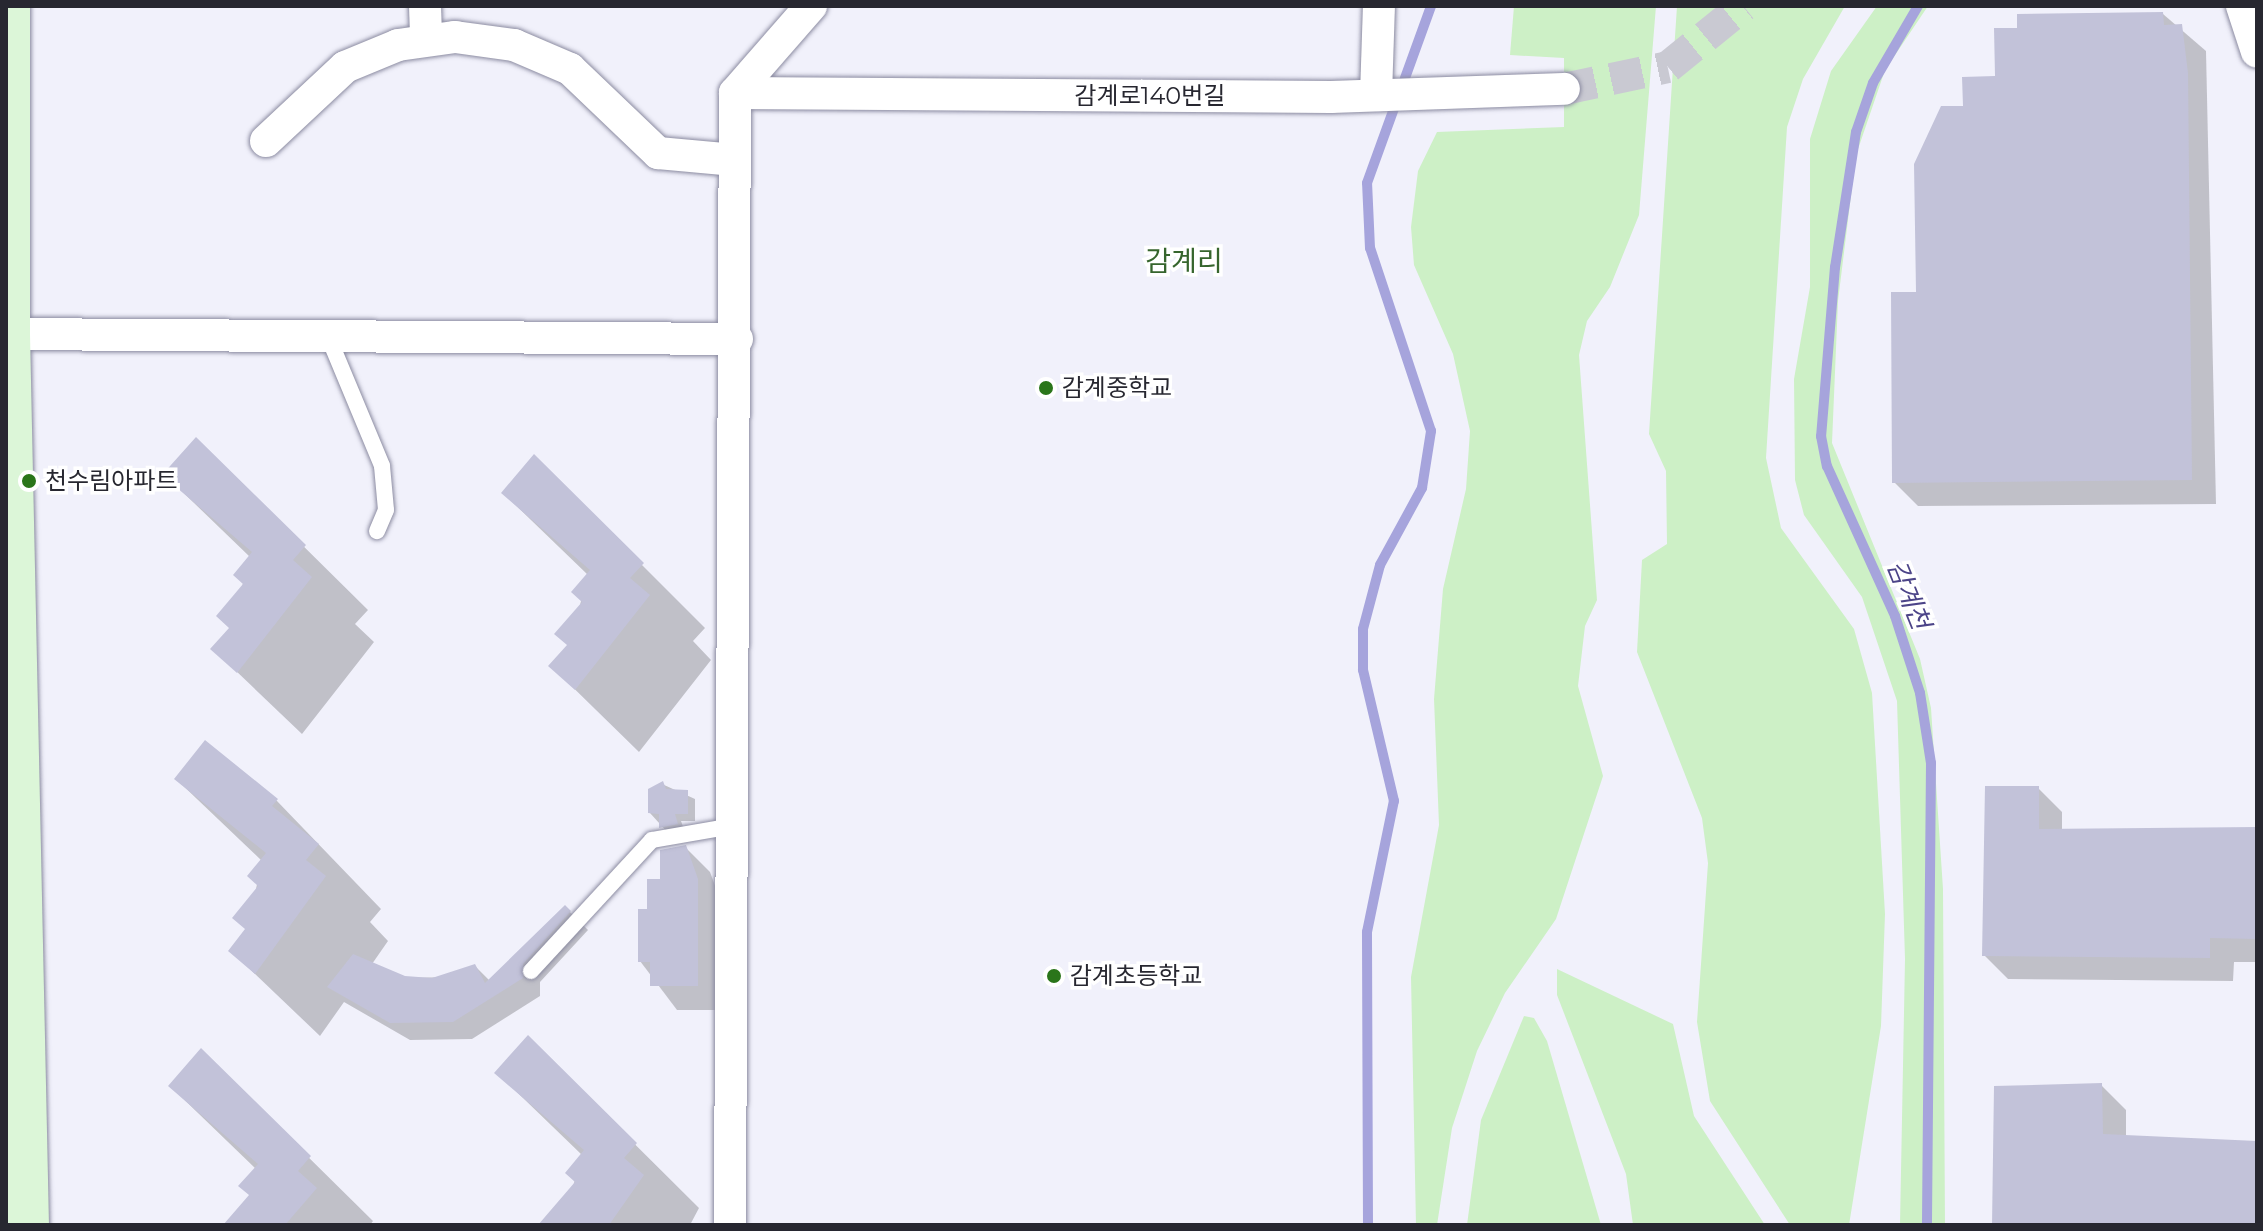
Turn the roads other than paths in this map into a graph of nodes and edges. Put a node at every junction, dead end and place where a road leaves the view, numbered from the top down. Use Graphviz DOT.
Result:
graph roads {
  1 [pos="8,6"];
  2 [pos="425,6"];
  3 [pos="811,6"];
  4 [pos="1379,6"];
  5 [pos="2242,6"];
  6 [pos="426,39"];
  7 [pos="2257,52"];
  8 [pos="1564,89"];
  9 [pos="735,93"];
  10 [pos="1376,95"];
  11 [pos="266,141"];
  12 [pos="735,160"];
  13 [pos="8,334"];
  14 [pos="328,336"];
  15 [pos="737,339"];
  16 [pos="377,531"];
  17 [pos="733,826"];
  18 [pos="531,971"];
  19 [pos="27,1225"];
  20 [pos="730,1225"];
  1 -- 13 [label="main road"];
  2 -- 6 [label="street"];
  3 -- 9 [label="street"];
  4 -- 10 [label="street"];
  5 -- 7 [label="street"];
  6 -- 11 [label="street"];
  6 -- 12 [label="street"];
  8 -- 10 [label="street, 감계로140번길"];
  9 -- 10 [label="street, 감계로140번길"];
  9 -- 12 [label="street"];
  12 -- 15 [label="street"];
  13 -- 14 [label="street"];
  13 -- 19 [label="main road"];
  14 -- 15 [label="street"];
  14 -- 16 [label="lane"];
  15 -- 17 [label="street"];
  17 -- 18 [label="lane"];
  17 -- 20 [label="street"];
}
